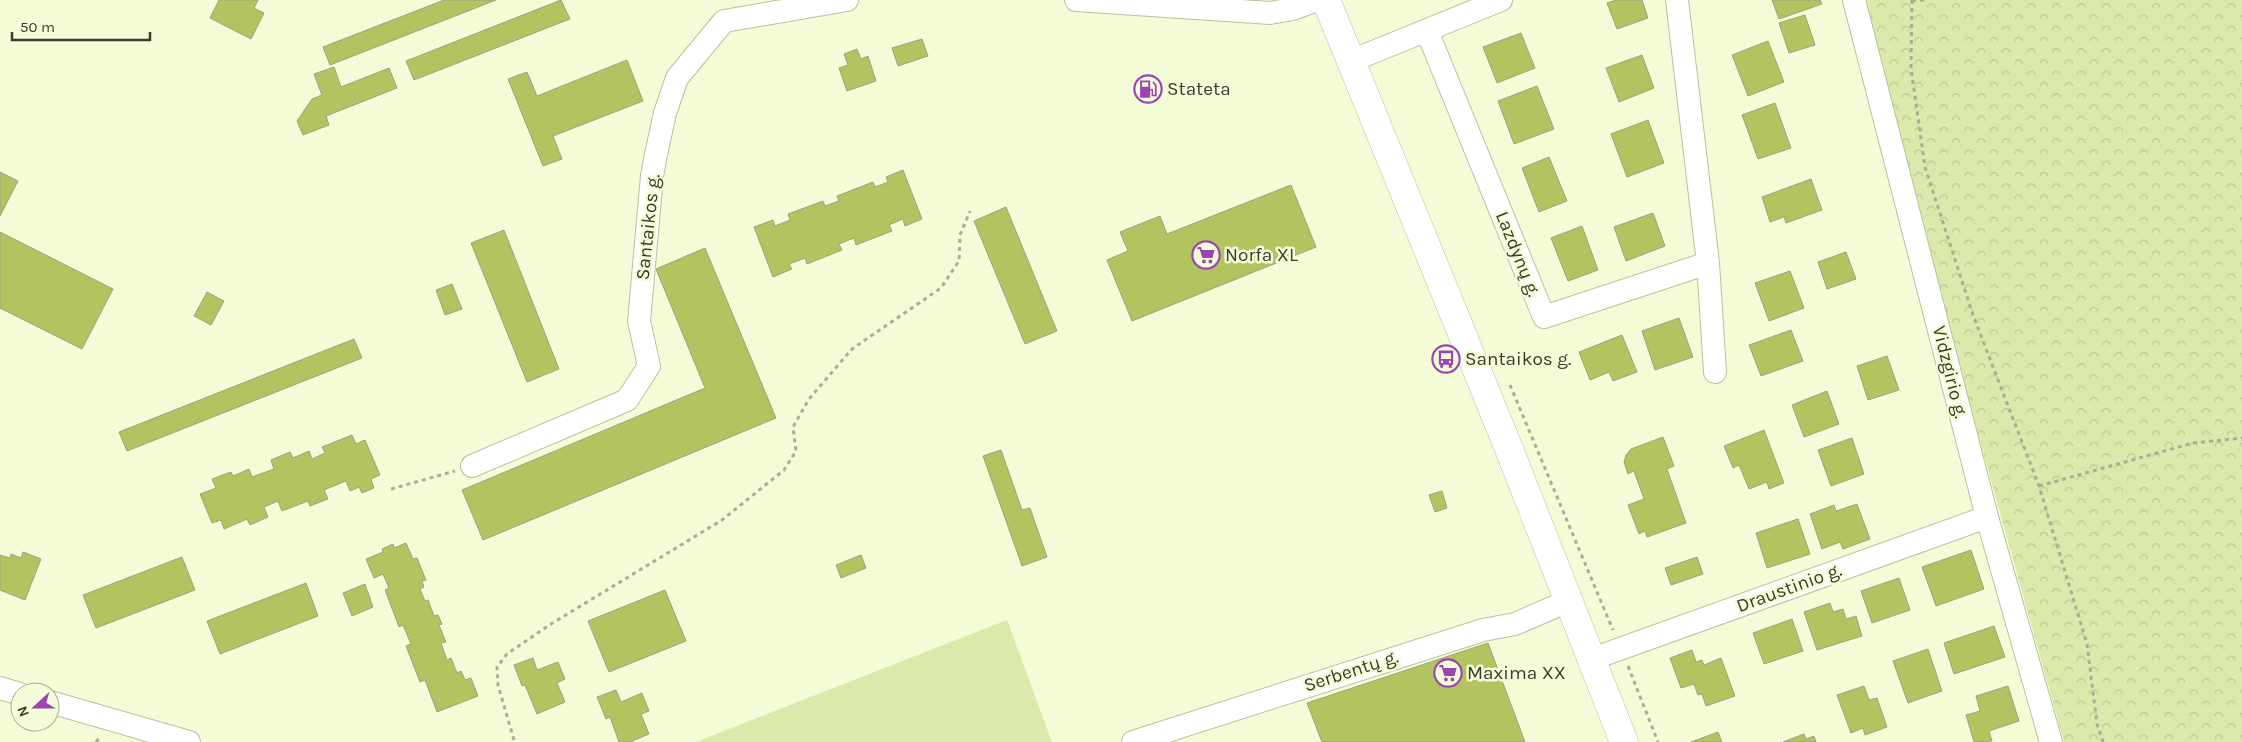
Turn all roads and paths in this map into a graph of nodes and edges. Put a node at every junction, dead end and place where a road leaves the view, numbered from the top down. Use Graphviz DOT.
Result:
graph roads {
  1 [pos="847,0"];
  2 [pos="1076,0"];
  3 [pos="1317,0"];
  4 [pos="1326,0"];
  5 [pos="1501,0"];
  6 [pos="1677,0"];
  7 [pos="1854,0"];
  8 [pos="1924,0"];
  9 [pos="1912,1"];
  10 [pos="1427,31"];
  11 [pos="1351,61"];
  12 [pos="970,211"];
  13 [pos="1708,263"];
  14 [pos="1715,372"];
  15 [pos="2242,438"];
  16 [pos="472,466"];
  17 [pos="2039,486"];
  18 [pos="391,490"];
  19 [pos="1987,517"];
  20 [pos="1568,601"];
  21 [pos="1592,659"];
  22 [pos="60,705"];
  23 [pos="514,740"];
  24 [pos="189,742"];
  25 [pos="1133,742"];
  26 [pos="1624,742"];
  27 [pos="2051,742"];
  28 [pos="2103,742"];
  1 -- 16 [label="street, Santaikos g."];
  2 -- 3 [label="street"];
  4 -- 11 [label="main road"];
  5 -- 10 [label="street"];
  6 -- 13 [label="street"];
  7 -- 19 [label="street, Vidzgirio g."];
  8 -- 9 [label="path"];
  9 -- 17 [label="path"];
  10 -- 11 [label="street"];
  10 -- 13 [label="street, Lazdynų g."];
  11 -- 20 [label="main road"];
  12 -- 23 [label="path"];
  13 -- 14 [label="street"];
  15 -- 17 [label="path"];
  16 -- 18 [label="path"];
  17 -- 28 [label="path"];
  19 -- 21 [label="street, Draustinio g."];
  19 -- 27 [label="street, Vidzgirio g."];
  20 -- 21 [label="main road"];
  20 -- 25 [label="street, Serbentų g."];
  21 -- 26 [label="main road"];
  22 -- 24 [label="street"];
}
